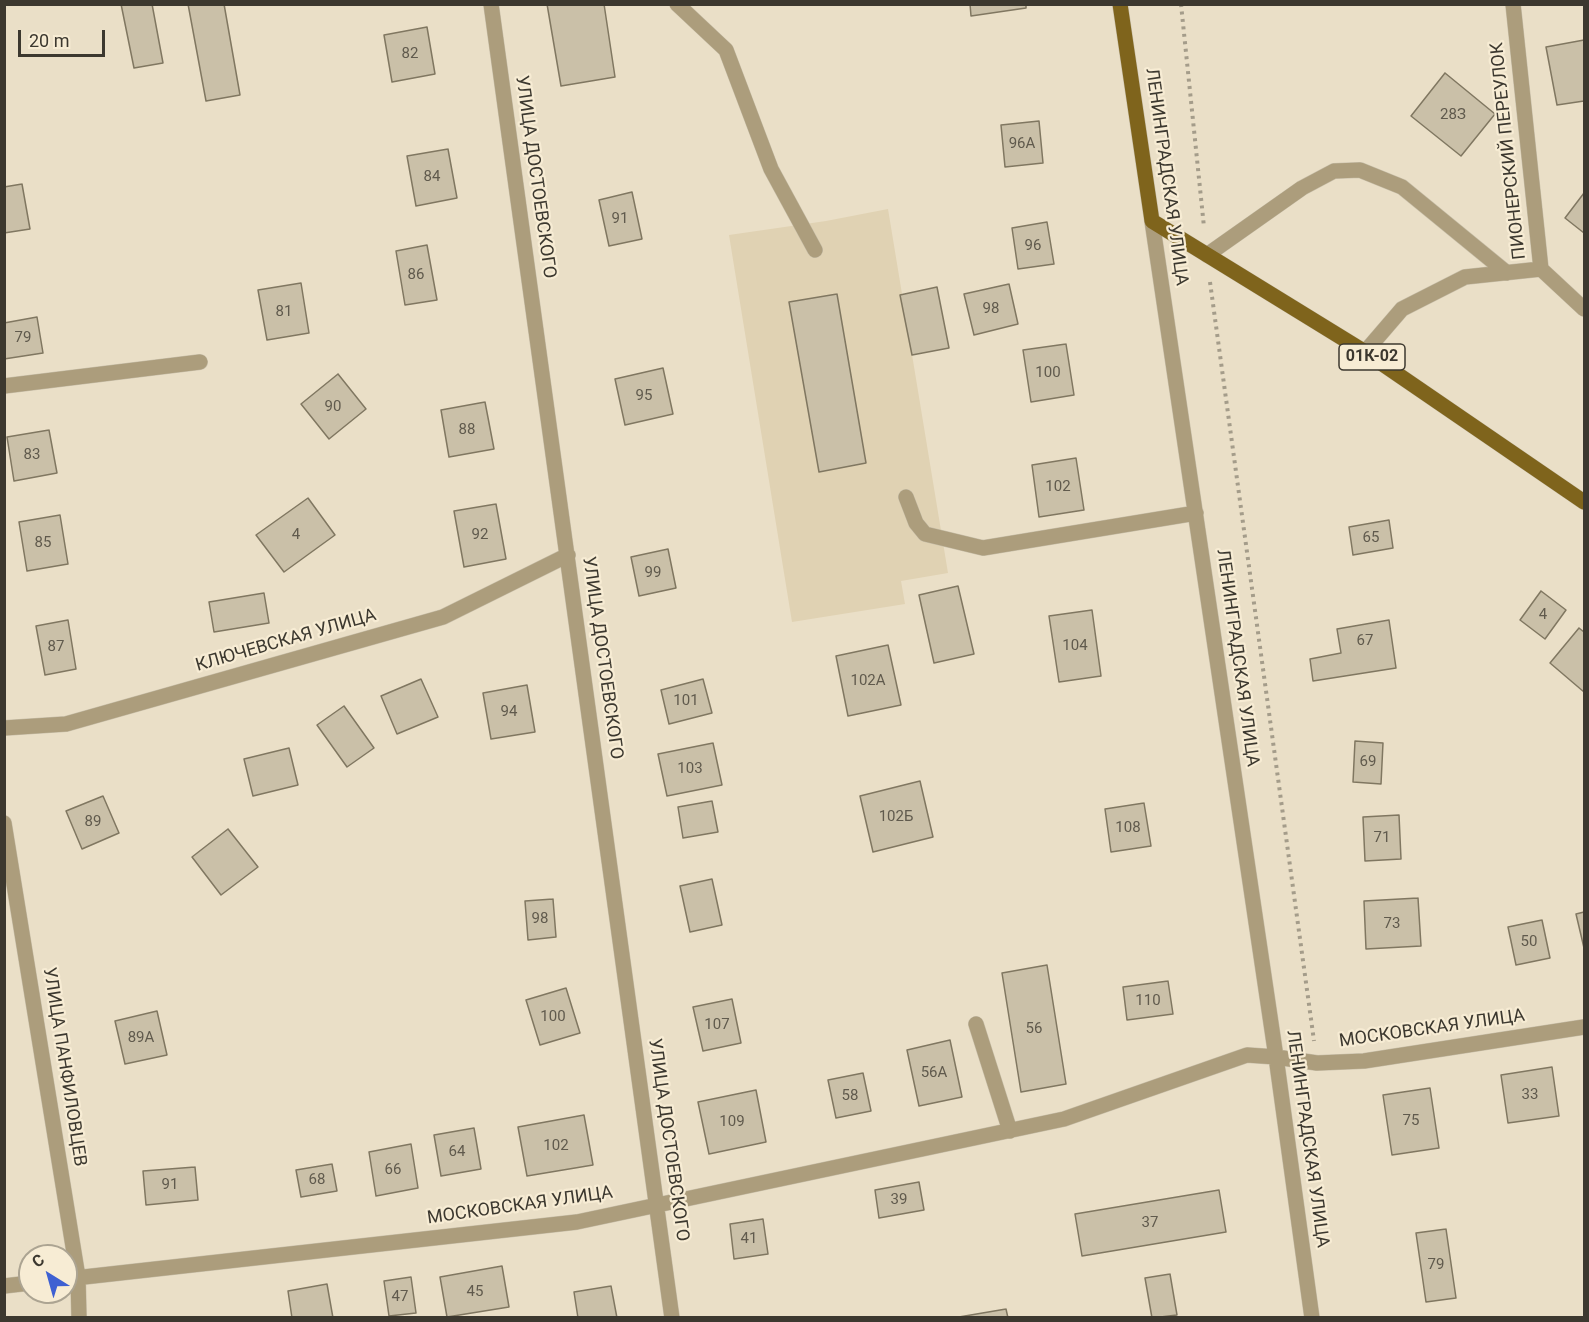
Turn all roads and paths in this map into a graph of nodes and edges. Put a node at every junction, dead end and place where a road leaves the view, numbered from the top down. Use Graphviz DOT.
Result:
graph roads {
  1 [pos="491,4"];
  2 [pos="677,4"];
  3 [pos="1120,4"];
  4 [pos="1181,4"];
  5 [pos="1513,4"];
  6 [pos="1152,221"];
  7 [pos="815,250"];
  8 [pos="1207,255"];
  9 [pos="1541,269"];
  10 [pos="1507,273"];
  11 [pos="1584,309"];
  12 [pos="1365,352"];
  13 [pos="200,362"];
  14 [pos="4,386"];
  15 [pos="906,497"];
  16 [pos="1584,502"];
  17 [pos="1196,513"];
  18 [pos="568,555"];
  19 [pos="4,728"];
  20 [pos="4,823"];
  21 [pos="976,1024"];
  22 [pos="1584,1027"];
  23 [pos="1276,1057"];
  24 [pos="1317,1063"];
  25 [pos="1010,1131"];
  26 [pos="657,1205"];
  27 [pos="67,1244"];
  28 [pos="78,1277"];
  29 [pos="672,1317"];
  30 [pos="1312,1317"];
  1 -- 18 [label="street, УЛИЦА ДОСТОЕВСКОГО"];
  2 -- 7 [label="street"];
  3 -- 6 [label="main road, ЛЕНИНГРАДСКАЯ УЛИЦА"];
  4 -- 8 [label="path"];
  5 -- 9 [label="street, ПИОНЕРСКИЙ ПЕРЕУЛОК"];
  6 -- 8 [label="main road, 01К-02"];
  6 -- 17 [label="street, ЛЕНИНГРАДСКАЯ УЛИЦА"];
  8 -- 10 [label="street"];
  8 -- 12 [label="main road, 01К-02"];
  8 -- 24 [label="path"];
  9 -- 10 [label="street, ПИОНЕРСКИЙ ПЕРЕУЛОК"];
  9 -- 11 [label="street"];
  10 -- 12 [label="street, ПИОНЕРСКИЙ ПЕРЕУЛОК"];
  12 -- 16 [label="main road, 01К-02"];
  13 -- 14 [label="street"];
  15 -- 17 [label="street"];
  17 -- 23 [label="street, ЛЕНИНГРАДСКАЯ УЛИЦА"];
  18 -- 19 [label="street, КЛЮЧЕВСКАЯ УЛИЦА"];
  18 -- 26 [label="street, УЛИЦА ДОСТОЕВСКОГО"];
  20 -- 27 [label="street, УЛИЦА ПАНФИЛОВЦЕВ"];
  21 -- 25 [label="street"];
  22 -- 24 [label="street, МОСКОВСКАЯ УЛИЦА"];
  23 -- 24 [label="street, МОСКОВСКАЯ УЛИЦА"];
  23 -- 25 [label="street, МОСКОВСКАЯ УЛИЦА"];
  23 -- 30 [label="street, ЛЕНИНГРАДСКАЯ УЛИЦА"];
  25 -- 26 [label="street, МОСКОВСКАЯ УЛИЦА"];
  26 -- 28 [label="street, МОСКОВСКАЯ УЛИЦА"];
  26 -- 29 [label="street, УЛИЦА ДОСТОЕВСКОГО"];
}
